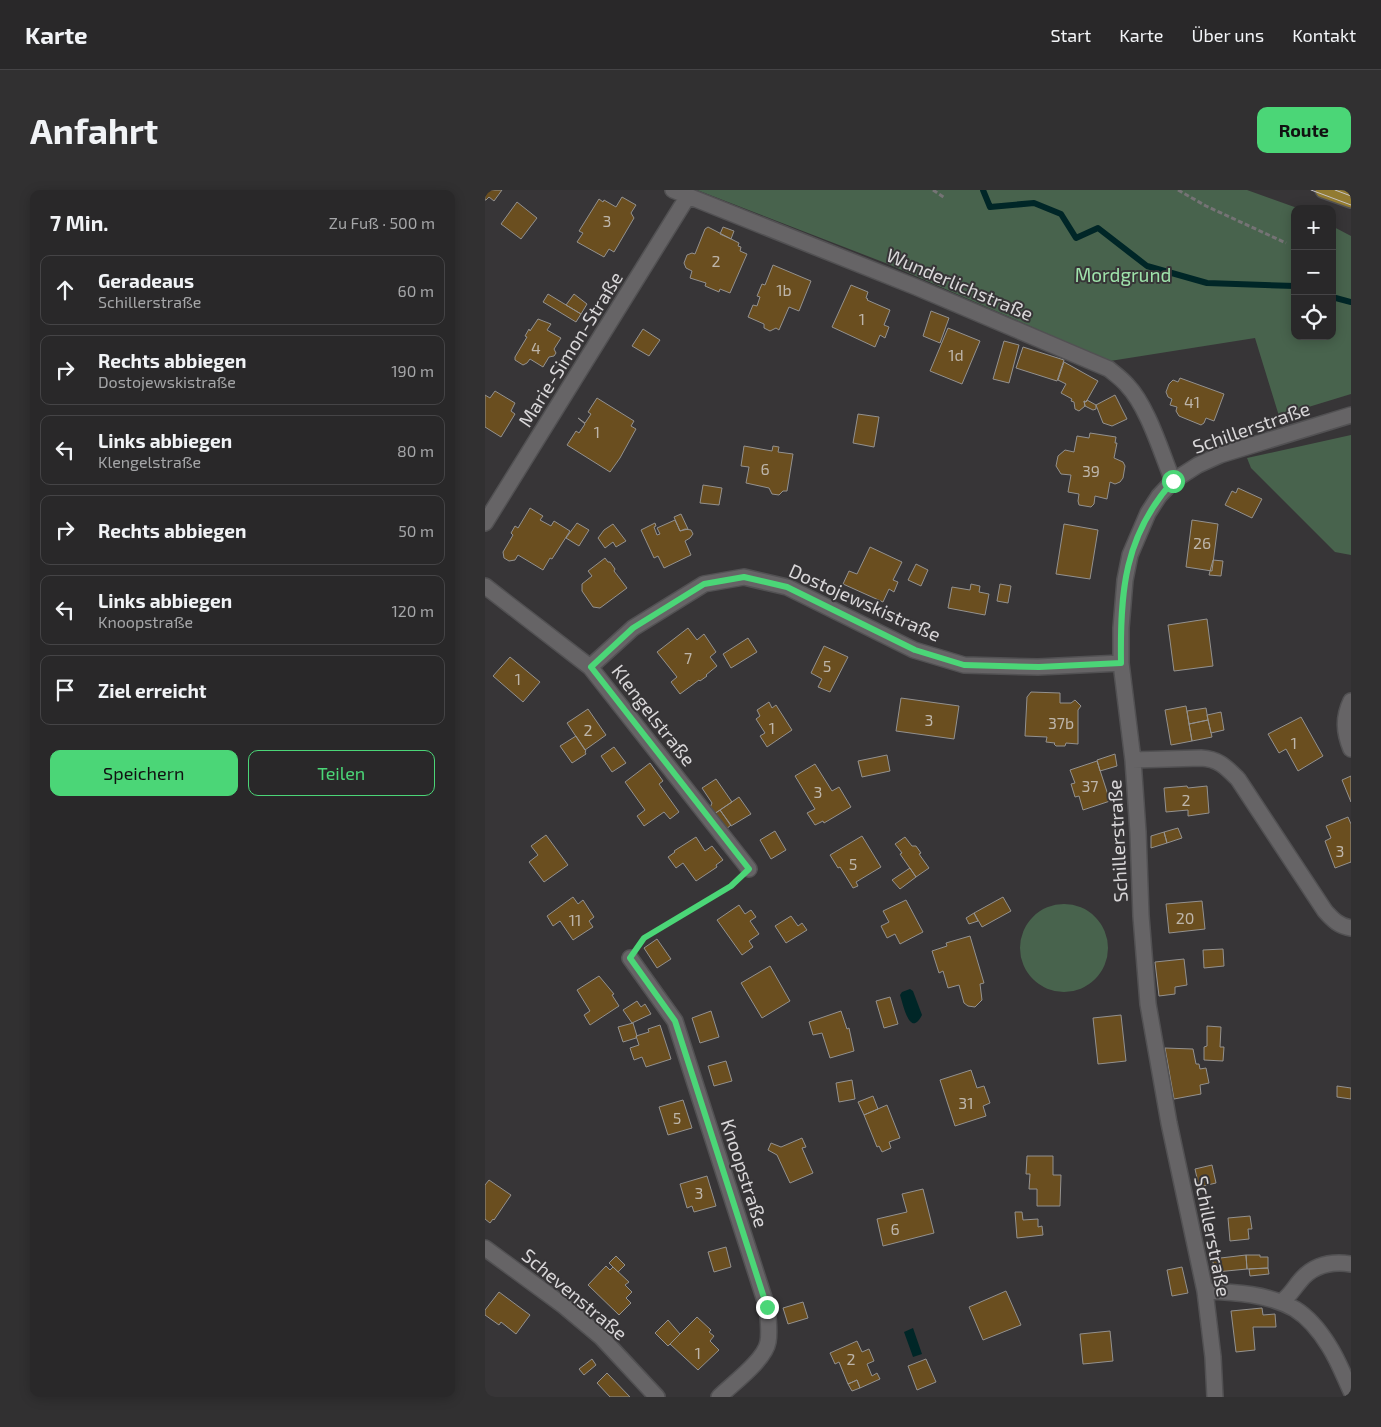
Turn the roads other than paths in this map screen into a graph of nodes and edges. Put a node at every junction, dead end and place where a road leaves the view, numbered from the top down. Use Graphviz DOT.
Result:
graph roads {
  1 [pos="673,190"];
  2 [pos="1323,190"];
  3 [pos="688,196"];
  4 [pos="1351,200"];
  5 [pos="1351,415"];
  6 [pos="1173,481"];
  7 [pos="485,523"];
  8 [pos="485,586"];
  9 [pos="1121,663"];
  10 [pos="591,667"];
  11 [pos="1351,701"];
  12 [pos="1351,749"];
  13 [pos="1133,760"];
  14 [pos="749,869"];
  15 [pos="1351,928"];
  16 [pos="630,958"];
  17 [pos="485,1248"];
  18 [pos="1351,1264"];
  19 [pos="1205,1291"];
  20 [pos="1281,1302"];
  21 [pos="1351,1391"];
  22 [pos="657,1397"];
  23 [pos="719,1397"];
  24 [pos="1215,1397"];
  1 -- 3 [label="street, Wunderlichstraße"];
  2 -- 4 [label="main road"];
  3 -- 6 [label="street, Wunderlichstraße"];
  3 -- 7 [label="street, Marie-Simon-Straße"];
  5 -- 6 [label="street, Schillerstraße"];
  6 -- 9 [label="street, Schillerstraße"];
  8 -- 10 [label="street, Klengelstraße"];
  9 -- 10 [label="street, Dostojewskistraße"];
  9 -- 13 [label="street, Schillerstraße"];
  10 -- 14 [label="street, Klengelstraße"];
  11 -- 12 [label="street"];
  13 -- 15 [label="street"];
  13 -- 19 [label="street, Schillerstraße"];
  16 -- 23 [label="street, Knoopstraße"];
  17 -- 22 [label="street, Schevenstraße"];
  18 -- 20 [label="street"];
  19 -- 20 [label="street"];
  19 -- 24 [label="street, Schillerstraße"];
  20 -- 21 [label="street"];
}
